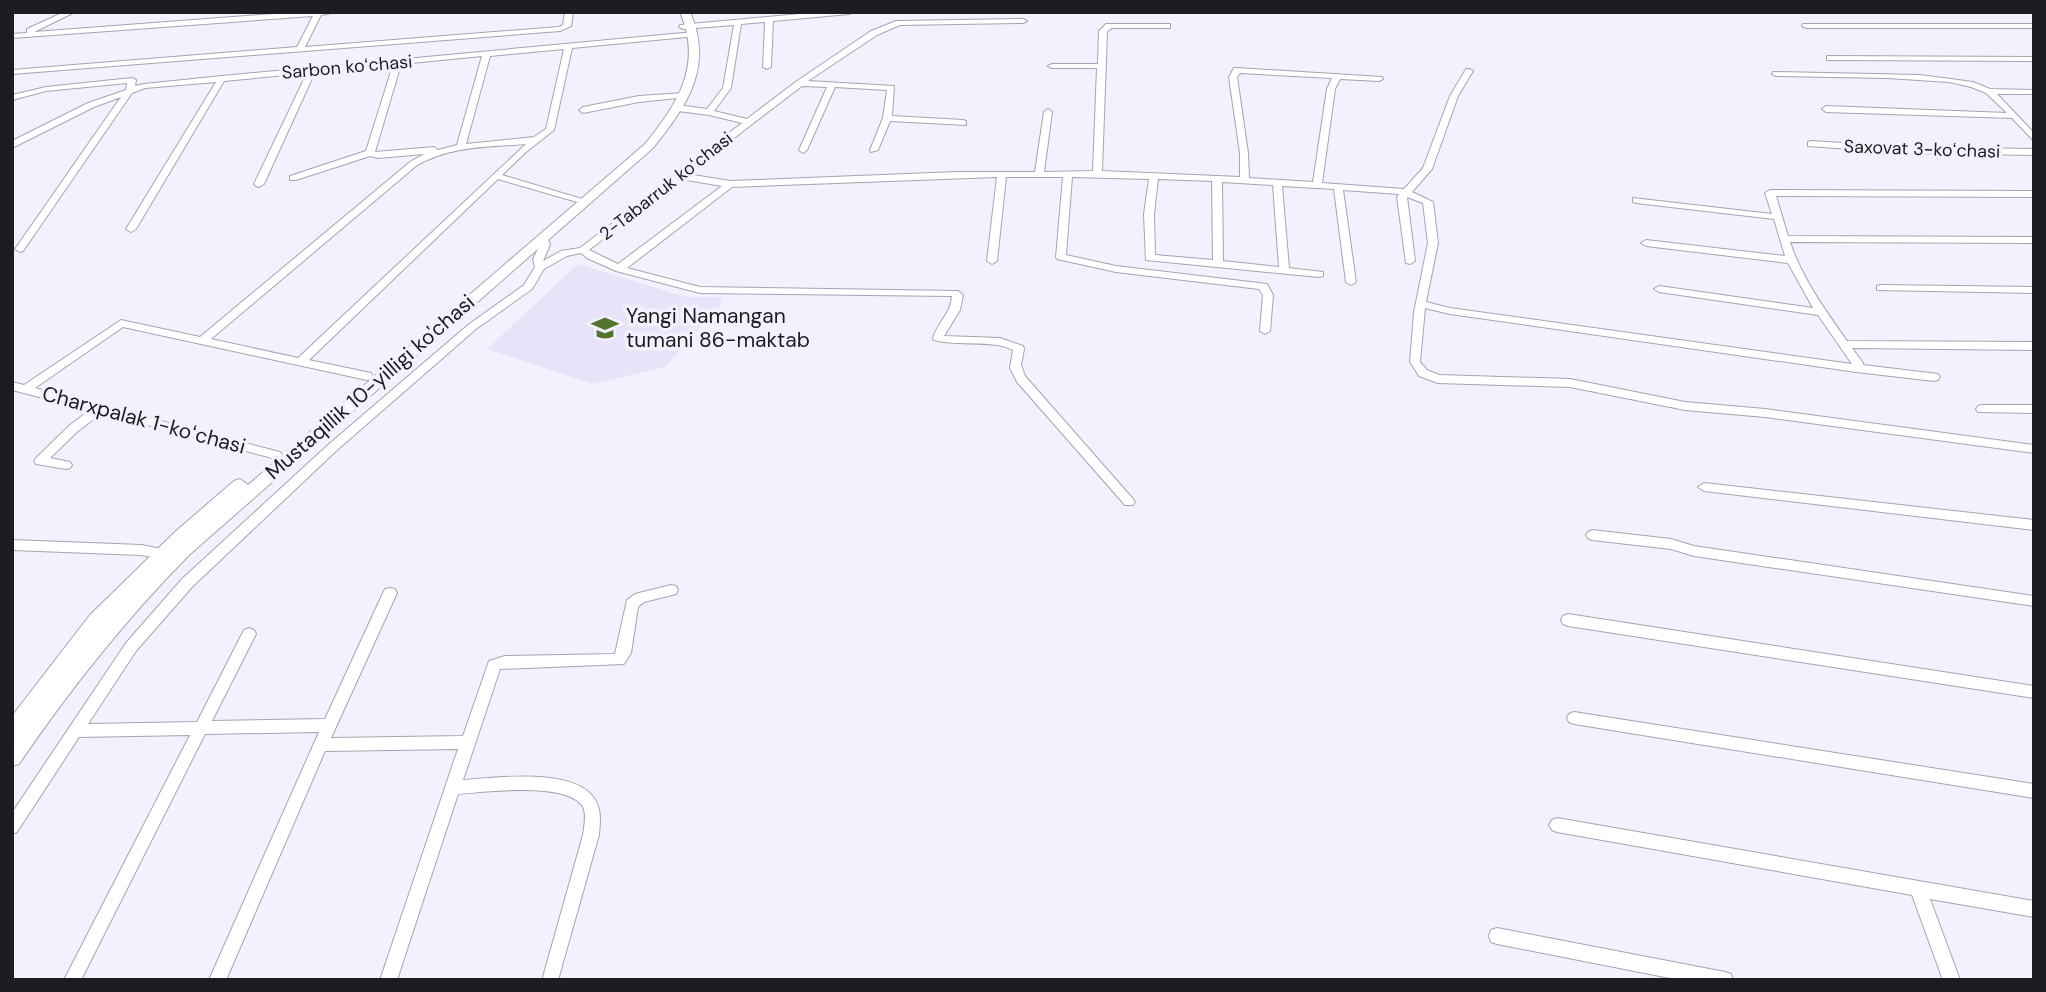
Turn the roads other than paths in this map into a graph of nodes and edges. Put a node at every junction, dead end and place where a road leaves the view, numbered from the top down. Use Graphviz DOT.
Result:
graph roads {
  1 [pos="71,12"];
  2 [pos="333,12"];
  3 [pos="569,12"];
  4 [pos="677,12"];
  5 [pos="849,12"];
  6 [pos="318,13"];
  7 [pos="291,14"];
  8 [pos="890,16"];
  9 [pos="206,17"];
  10 [pos="769,18"];
  11 [pos="738,21"];
  12 [pos="1023,21"];
  13 [pos="688,26"];
  14 [pos="1167,26"];
  15 [pos="1806,26"];
  16 [pos="2034,26"];
  17 [pos="23,35"];
  18 [pos="12,36"];
  19 [pos="569,45"];
  20 [pos="300,49"];
  21 [pos="486,53"];
  22 [pos="1830,58"];
  23 [pos="2034,59"];
  24 [pos="146,61"];
  25 [pos="398,62"];
  26 [pos="1052,66"];
  27 [pos="1100,66"];
  28 [pos="768,67"];
  29 [pos="312,71"];
  30 [pos="1469,71"];
  31 [pos="12,72"];
  32 [pos="1776,74"];
  33 [pos="814,75"];
  34 [pos="1337,76"];
  35 [pos="222,78"];
  36 [pos="1379,79"];
  37 [pos="800,83"];
  38 [pos="131,85"];
  39 [pos="832,85"];
  40 [pos="1989,91"];
  41 [pos="2034,92"];
  42 [pos="12,98"];
  43 [pos="678,100"];
  44 [pos="1826,109"];
  45 [pos="583,110"];
  46 [pos="709,112"];
  47 [pos="1048,112"];
  48 [pos="2011,116"];
  49 [pos="887,118"];
  50 [pos="748,122"];
  51 [pos="963,123"];
  52 [pos="2034,138"];
  53 [pos="538,140"];
  54 [pos="1811,144"];
  55 [pos="12,145"];
  56 [pos="461,147"];
  57 [pos="803,150"];
  58 [pos="874,150"];
  59 [pos="2034,152"];
  60 [pos="370,153"];
  61 [pos="1040,173"];
  62 [pos="1068,174"];
  63 [pos="1097,174"];
  64 [pos="1002,175"];
  65 [pos="1154,175"];
  66 [pos="498,176"];
  67 [pos="679,176"];
  68 [pos="293,178"];
  69 [pos="1217,179"];
  70 [pos="1245,180"];
  71 [pos="1277,182"];
  72 [pos="259,184"];
  73 [pos="730,184"];
  74 [pos="1317,185"];
  75 [pos="1338,186"];
  76 [pos="1404,192"];
  77 [pos="2034,194"];
  78 [pos="577,199"];
  79 [pos="1636,200"];
  80 [pos="1777,217"];
  81 [pos="131,229"];
  82 [pos="544,238"];
  83 [pos="1786,239"];
  84 [pos="2034,240"];
  85 [pos="1646,243"];
  86 [pos="20,249"];
  87 [pos="583,250"];
  88 [pos="1791,260"];
  89 [pos="992,261"];
  90 [pos="1410,261"];
  91 [pos="1218,263"];
  92 [pos="540,267"];
  93 [pos="620,268"];
  94 [pos="1284,270"];
  95 [pos="1319,274"];
  96 [pos="1351,282"];
  97 [pos="1881,288"];
  98 [pos="1659,289"];
  99 [pos="2034,290"];
  100 [pos="1421,304"];
  101 [pos="1821,312"];
  102 [pos="1265,331"];
  103 [pos="204,339"];
  104 [pos="1843,344"];
  105 [pos="2034,346"];
  106 [pos="301,361"];
  107 [pos="1856,369"];
  108 [pos="367,376"];
  109 [pos="1934,377"];
  110 [pos="12,386"];
  111 [pos="26,389"];
  112 [pos="101,408"];
  113 [pos="1982,408"];
  114 [pos="2034,409"];
  115 [pos="2034,449"];
  116 [pos="276,455"];
  117 [pos="66,465"];
  118 [pos="1704,487"];
  119 [pos="1129,502"];
  120 [pos="2034,524"];
  121 [pos="1591,536"];
  122 [pos="12,545"];
  123 [pos="162,554"];
  124 [pos="671,590"];
  125 [pos="390,593"];
  126 [pos="2034,601"];
  127 [pos="1568,620"];
  128 [pos="249,634"];
  129 [pos="2034,692"];
  130 [pos="1574,718"];
  131 [pos="329,725"];
  132 [pos="199,728"];
  133 [pos="12,731"];
  134 [pos="74,732"];
  135 [pos="468,742"];
  136 [pos="320,745"];
  137 [pos="12,758"];
  138 [pos="454,787"];
  139 [pos="2034,792"];
  140 [pos="1556,825"];
  141 [pos="12,827"];
  142 [pos="1918,889"];
  143 [pos="2034,909"];
  144 [pos="1497,936"];
  145 [pos="551,977"];
  146 [pos="72,980"];
  147 [pos="217,980"];
  148 [pos="388,980"];
  149 [pos="1725,980"];
  150 [pos="1952,980"];
  1 -- 17 [label="street"];
  2 -- 6 [label="street"];
  3 -- 20 [label="street"];
  4 -- 13 [label="main road, Mustaqillik 10-yilligi ko'chasi"];
  5 -- 10 [label="street, Sarbon koʻchasi"];
  6 -- 7 [label="street"];
  6 -- 20 [label="street"];
  7 -- 9 [label="street"];
  8 -- 33 [label="street, 2-Tabarruk koʻchasi"];
  9 -- 17 [label="street"];
  10 -- 11 [label="street, Sarbon koʻchasi"];
  10 -- 28 [label="street"];
  11 -- 13 [label="street, Sarbon koʻchasi"];
  11 -- 46 [label="street, 2-Tabarruk koʻchasi"];
  12 -- 33 [label="street, 2-Tabarruk koʻchasi"];
  13 -- 19 [label="street, Sarbon koʻchasi"];
  13 -- 43 [label="main road, Mustaqillik 10-yilligi ko'chasi"];
  14 -- 27 [label="street"];
  15 -- 16 [label="street"];
  17 -- 18 [label="street"];
  19 -- 21 [label="street, Sarbon koʻchasi"];
  19 -- 53 [label="street"];
  20 -- 24 [label="street"];
  21 -- 25 [label="street, Sarbon koʻchasi"];
  21 -- 56 [label="street"];
  22 -- 23 [label="street"];
  24 -- 31 [label="street"];
  24 -- 38 [label="street"];
  25 -- 29 [label="street, Sarbon koʻchasi"];
  25 -- 60 [label="street"];
  26 -- 27 [label="street"];
  27 -- 63 [label="street"];
  29 -- 35 [label="street, Sarbon koʻchasi"];
  29 -- 72 [label="street"];
  30 -- 76 [label="street"];
  32 -- 40 [label="street"];
  33 -- 37 [label="street, 2-Tabarruk koʻchasi"];
  34 -- 36 [label="street"];
  34 -- 70 [label="street"];
  34 -- 74 [label="street"];
  35 -- 38 [label="street, Sarbon koʻchasi"];
  35 -- 81 [label="street"];
  37 -- 39 [label="street"];
  37 -- 50 [label="street, 2-Tabarruk koʻchasi"];
  38 -- 42 [label="street"];
  38 -- 55 [label="street, Sarbon koʻchasi"];
  38 -- 86 [label="street"];
  39 -- 49 [label="street"];
  39 -- 57 [label="street"];
  40 -- 41 [label="street"];
  40 -- 48 [label="street"];
  43 -- 45 [label="street, 2-Tabarruk koʻchasi"];
  43 -- 46 [label="street, 2-Tabarruk koʻchasi"];
  43 -- 78 [label="main road, Mustaqillik 10-yilligi ko'chasi"];
  43 -- 82 [label="main road, Mustaqillik 10-yilligi ko'chasi"];
  44 -- 48 [label="street"];
  46 -- 50 [label="street, 2-Tabarruk koʻchasi"];
  47 -- 61 [label="street"];
  48 -- 52 [label="street"];
  49 -- 51 [label="street"];
  49 -- 58 [label="street"];
  50 -- 67 [label="street, 2-Tabarruk koʻchasi"];
  53 -- 56 [label="street"];
  53 -- 66 [label="street"];
  54 -- 59 [label="street, Saxovat 3-koʻchasi"];
  56 -- 60 [label="street"];
  56 -- 103 [label="street"];
  60 -- 68 [label="street"];
  61 -- 62 [label="street"];
  61 -- 64 [label="street"];
  62 -- 63 [label="street"];
  62 -- 102 [label="street"];
  63 -- 65 [label="street"];
  64 -- 73 [label="street"];
  64 -- 89 [label="street"];
  65 -- 69 [label="street"];
  65 -- 91 [label="street"];
  66 -- 78 [label="street"];
  66 -- 106 [label="street"];
  67 -- 73 [label="street"];
  67 -- 87 [label="street, 2-Tabarruk koʻchasi"];
  69 -- 70 [label="street"];
  69 -- 91 [label="street"];
  70 -- 71 [label="street"];
  71 -- 74 [label="street"];
  71 -- 94 [label="street"];
  73 -- 93 [label="street"];
  74 -- 75 [label="street"];
  75 -- 76 [label="street"];
  75 -- 96 [label="street"];
  76 -- 90 [label="street"];
  76 -- 100 [label="street"];
  77 -- 80 [label="street"];
  78 -- 108 [label="main road, Mustaqillik 10-yilligi ko'chasi"];
  79 -- 80 [label="street"];
  80 -- 83 [label="street"];
  82 -- 92 [label="street"];
  82 -- 137 [label="main road, Mustaqillik 10-yilligi ko'chasi"];
  83 -- 84 [label="street"];
  83 -- 88 [label="street"];
  85 -- 88 [label="street"];
  87 -- 92 [label="street"];
  87 -- 93 [label="street"];
  88 -- 101 [label="street"];
  91 -- 94 [label="street"];
  92 -- 134 [label="street"];
  93 -- 119 [label="street"];
  94 -- 95 [label="street"];
  97 -- 99 [label="street"];
  98 -- 101 [label="street"];
  100 -- 107 [label="street"];
  100 -- 115 [label="street"];
  101 -- 104 [label="street"];
  103 -- 106 [label="street"];
  103 -- 111 [label="street"];
  104 -- 105 [label="street"];
  104 -- 107 [label="street"];
  106 -- 108 [label="street"];
  107 -- 109 [label="street"];
  108 -- 116 [label="main road, Mustaqillik 10-yilligi ko'chasi"];
  110 -- 111 [label="street, Charxpalak 1-koʻchasi"];
  111 -- 112 [label="street, Charxpalak 1-koʻchasi"];
  112 -- 116 [label="street, Charxpalak 1-koʻchasi"];
  112 -- 117 [label="street"];
  113 -- 114 [label="street"];
  116 -- 123 [label="main road, Mustaqillik 10-yilligi ko'chasi"];
  118 -- 120 [label="street"];
  121 -- 126 [label="street"];
  122 -- 123 [label="street"];
  123 -- 133 [label="main road, Mustaqillik 10-yilligi ko'chasi"];
  124 -- 135 [label="street"];
  125 -- 131 [label="street"];
  127 -- 129 [label="street"];
  128 -- 132 [label="street"];
  130 -- 139 [label="street"];
  131 -- 132 [label="street"];
  131 -- 136 [label="street"];
  132 -- 134 [label="street"];
  132 -- 146 [label="street"];
  134 -- 141 [label="street"];
  135 -- 136 [label="street"];
  135 -- 138 [label="street"];
  136 -- 147 [label="street"];
  138 -- 145 [label="street"];
  138 -- 148 [label="street"];
  140 -- 142 [label="street"];
  142 -- 143 [label="street"];
  142 -- 150 [label="street"];
  144 -- 149 [label="street"];
}
